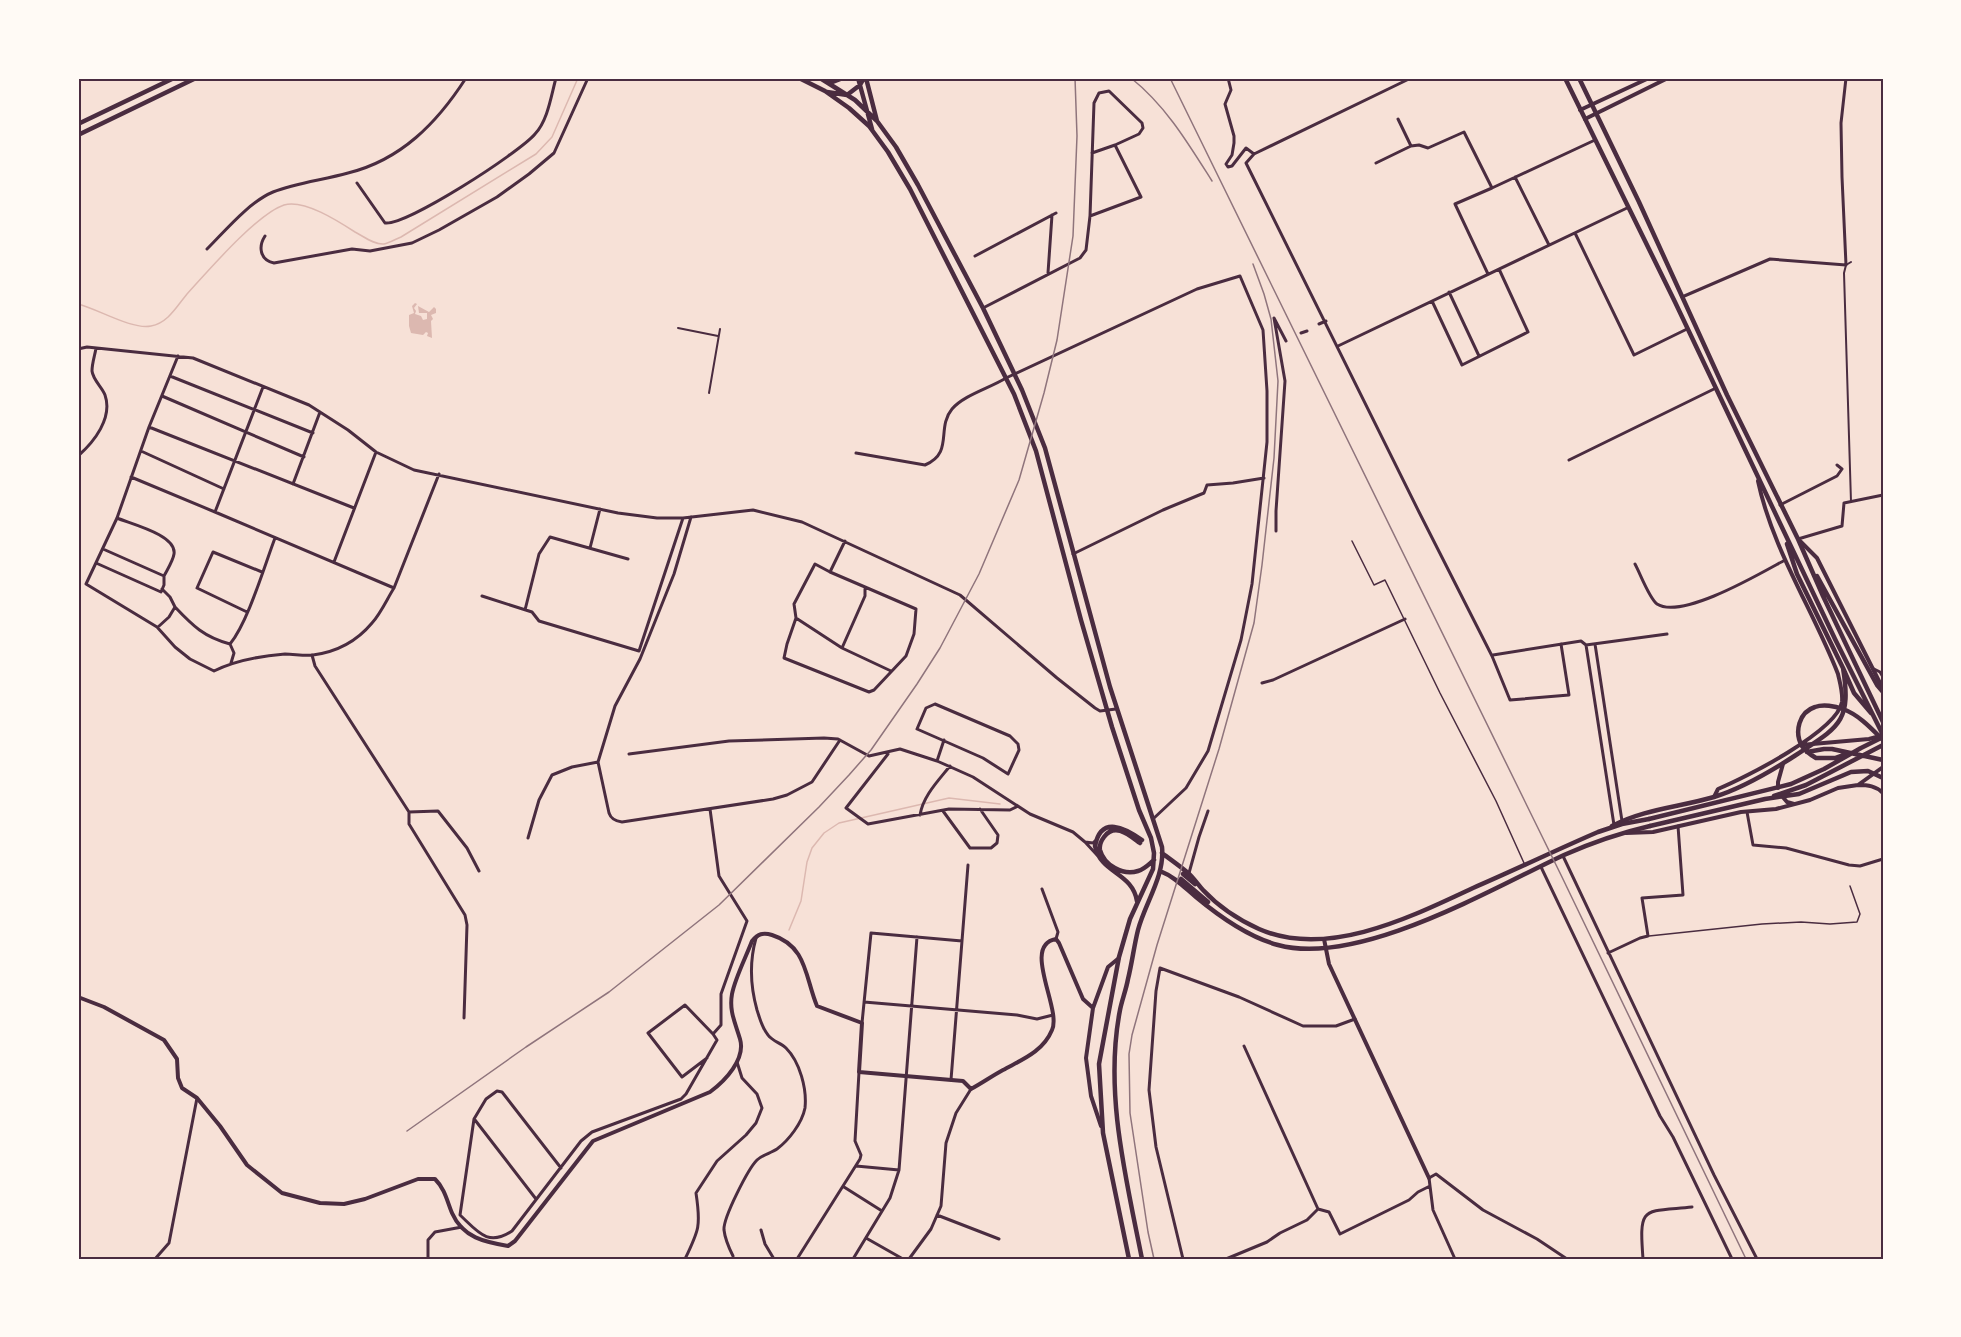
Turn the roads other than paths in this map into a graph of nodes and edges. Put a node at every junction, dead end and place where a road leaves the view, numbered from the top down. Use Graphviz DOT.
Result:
graph roads {
  1 [pos="174,78"];
  2 [pos="196,78"];
  3 [pos="466,78"];
  4 [pos="556,78"];
  5 [pos="588,78"];
  6 [pos="799,78"];
  7 [pos="820,78"];
  8 [pos="843,78"];
  9 [pos="858,78"];
  10 [pos="865,78"];
  11 [pos="1228,78"];
  12 [pos="1411,78"];
  13 [pos="1565,78"];
  14 [pos="1580,78"];
  15 [pos="1649,78"];
  16 [pos="1668,78"];
  17 [pos="1846,78"];
  18 [pos="830,83"];
  19 [pos="860,85"];
  20 [pos="825,91"];
  21 [pos="847,95"];
  22 [pos="1592,105"];
  23 [pos="1580,109"];
  24 [pos="868,113"];
  25 [pos="1596,113"];
  26 [pos="1584,118"];
  27 [pos="1398,119"];
  28 [pos="877,121"];
  29 [pos="78,124"];
  30 [pos="873,131"];
  31 [pos="78,135"];
  32 [pos="1595,140"];
  33 [pos="1115,145"];
  34 [pos="1411,146"];
  35 [pos="1092,153"];
  36 [pos="1254,154"];
  37 [pos="1376,163"];
  38 [pos="1515,177"];
  39 [pos="357,183"];
  40 [pos="1492,188"];
  41 [pos="1627,208"];
  42 [pos="1090,216"];
  43 [pos="1575,233"];
  44 [pos="265,236"];
  45 [pos="1550,245"];
  46 [pos="207,249"];
  47 [pos="975,256"];
  48 [pos="1851,262"];
  49 [pos="1846,265"];
  50 [pos="1499,268"];
  51 [pos="1048,274"];
  52 [pos="1488,274"];
  53 [pos="1449,292"];
  54 [pos="1682,297"];
  55 [pos="1432,301"];
  56 [pos="983,308"];
  57 [pos="1326,321"];
  58 [pos="1319,324"];
  59 [pos="678,328"];
  60 [pos="720,329"];
  61 [pos="1687,329"];
  62 [pos="1307,331"];
  63 [pos="1301,333"];
  64 [pos="718,336"];
  65 [pos="1286,340"];
  66 [pos="1338,346"];
  67 [pos="96,348"];
  68 [pos="78,349"];
  69 [pos="178,356"];
  70 [pos="1479,356"];
  71 [pos="1015,374"];
  72 [pos="170,376"];
  73 [pos="1006,378"];
  74 [pos="263,387"];
  75 [pos="1716,388"];
  76 [pos="709,393"];
  77 [pos="162,396"];
  78 [pos="254,410"];
  79 [pos="320,412"];
  80 [pos="149,427"];
  81 [pos="246,432"];
  82 [pos="313,433"];
  83 [pos="141,451"];
  84 [pos="376,452"];
  85 [pos="856,453"];
  86 [pos="78,456"];
  87 [pos="304,457"];
  88 [pos="234,459"];
  89 [pos="1569,460"];
  90 [pos="1837,465"];
  91 [pos="439,474"];
  92 [pos="1757,476"];
  93 [pos="131,477"];
  94 [pos="1264,478"];
  95 [pos="293,484"];
  96 [pos="224,489"];
  97 [pos="1883,495"];
  98 [pos="1851,502"];
  99 [pos="1780,505"];
  100 [pos="354,508"];
  101 [pos="600,509"];
  102 [pos="215,512"];
  103 [pos="692,516"];
  104 [pos="117,518"];
  105 [pos="683,518"];
  106 [pos="1276,531"];
  107 [pos="1785,533"];
  108 [pos="275,538"];
  109 [pos="1798,539"];
  110 [pos="846,541"];
  111 [pos="1352,541"];
  112 [pos="590,548"];
  113 [pos="102,549"];
  114 [pos="1073,554"];
  115 [pos="628,558"];
  116 [pos="1786,559"];
  117 [pos="333,562"];
  118 [pos="96,563"];
  119 [pos="1635,564"];
  120 [pos="262,572"];
  121 [pos="830,572"];
  122 [pos="164,576"];
  123 [pos="865,587"];
  124 [pos="394,588"];
  125 [pos="162,589"];
  126 [pos="1825,595"];
  127 [pos="482,596"];
  128 [pos="175,607"];
  129 [pos="525,610"];
  130 [pos="247,612"];
  131 [pos="796,618"];
  132 [pos="1405,619"];
  133 [pos="157,627"];
  134 [pos="1667,634"];
  135 [pos="230,644"];
  136 [pos="1561,644"];
  137 [pos="1595,644"];
  138 [pos="1586,645"];
  139 [pos="842,648"];
  140 [pos="1830,653"];
  141 [pos="312,655"];
  142 [pos="1492,656"];
  143 [pos="231,663"];
  144 [pos="1843,668"];
  145 [pos="1872,668"];
  146 [pos="891,671"];
  147 [pos="1883,677"];
  148 [pos="1262,683"];
  149 [pos="1867,687"];
  150 [pos="1883,690"];
  151 [pos="1116,709"];
  152 [pos="1107,711"];
  153 [pos="1883,714"];
  154 [pos="1883,721"];
  155 [pos="1883,737"];
  156 [pos="840,740"];
  157 [pos="944,740"];
  158 [pos="1797,746"];
  159 [pos="1883,746"];
  160 [pos="1861,748"];
  161 [pos="890,752"];
  162 [pos="629,754"];
  163 [pos="1796,755"];
  164 [pos="1883,760"];
  165 [pos="937,761"];
  166 [pos="598,762"];
  167 [pos="1783,764"];
  168 [pos="950,766"];
  169 [pos="1883,767"];
  170 [pos="1883,778"];
  171 [pos="1858,785"];
  172 [pos="1883,793"];
  173 [pos="1714,797"];
  174 [pos="1765,799"];
  175 [pos="1795,804"];
  176 [pos="1018,806"];
  177 [pos="710,809"];
  178 [pos="980,809"];
  179 [pos="942,810"];
  180 [pos="1208,811"];
  181 [pos="409,812"];
  182 [pos="1747,812"];
  183 [pos="920,815"];
  184 [pos="1153,819"];
  185 [pos="1622,821"];
  186 [pos="1614,825"];
  187 [pos="1678,826"];
  188 [pos="1605,830"];
  189 [pos="1619,834"];
  190 [pos="528,838"];
  191 [pos="1096,840"];
  192 [pos="1085,842"];
  193 [pos="1162,853"];
  194 [pos="1098,855"];
  195 [pos="1563,856"];
  196 [pos="1883,859"];
  197 [pos="1154,860"];
  198 [pos="968,865"];
  199 [pos="1178,865"];
  200 [pos="1526,865"];
  201 [pos="1541,866"];
  202 [pos="479,871"];
  203 [pos="1160,871"];
  204 [pos="1172,875"];
  205 [pos="1184,875"];
  206 [pos="1850,886"];
  207 [pos="1042,889"];
  208 [pos="1137,901"];
  209 [pos="1226,918"];
  210 [pos="756,936"];
  211 [pos="1648,936"];
  212 [pos="917,937"];
  213 [pos="1056,939"];
  214 [pos="1324,939"];
  215 [pos="962,940"];
  216 [pos="1326,949"];
  217 [pos="1608,953"];
  218 [pos="1119,957"];
  219 [pos="78,997"];
  220 [pos="864,1002"];
  221 [pos="912,1006"];
  222 [pos="1093,1008"];
  223 [pos="957,1010"];
  224 [pos="1053,1015"];
  225 [pos="464,1018"];
  226 [pos="1355,1019"];
  227 [pos="862,1023"];
  228 [pos="713,1034"];
  229 [pos="1244,1046"];
  230 [pos="707,1058"];
  231 [pos="736,1060"];
  232 [pos="859,1072"];
  233 [pos="906,1076"];
  234 [pos="951,1080"];
  235 [pos="971,1089"];
  236 [pos="197,1098"];
  237 [pos="474,1119"];
  238 [pos="1103,1133"];
  239 [pos="856,1166"];
  240 [pos="561,1168"];
  241 [pos="898,1170"];
  242 [pos="1429,1178"];
  243 [pos="844,1186"];
  244 [pos="1430,1186"];
  245 [pos="536,1199"];
  246 [pos="1692,1207"];
  247 [pos="1318,1209"];
  248 [pos="882,1211"];
  249 [pos="937,1215"];
  250 [pos="462,1227"];
  251 [pos="761,1230"];
  252 [pos="866,1238"];
  253 [pos="999,1239"];
  254 [pos="733,1256"];
  255 [pos="155,1259"];
  256 [pos="428,1259"];
  257 [pos="685,1259"];
  258 [pos="774,1259"];
  259 [pos="797,1259"];
  260 [pos="853,1259"];
  261 [pos="903,1259"];
  262 [pos="909,1259"];
  263 [pos="1129,1259"];
  264 [pos="1142,1259"];
  265 [pos="1183,1259"];
  266 [pos="1226,1259"];
  267 [pos="1455,1259"];
  268 [pos="1567,1259"];
  269 [pos="1643,1259"];
  270 [pos="1732,1259"];
  271 [pos="1757,1259"];
  1 -- 29 [label="main road"];
  2 -- 31 [label="main road"];
  3 -- 46 [label="street"];
  4 -- 39 [label="street"];
  5 -- 44 [label="street"];
  6 -- 20 [label="main road"];
  7 -- 18 [label="main road"];
  8 -- 18 [label="main road"];
  9 -- 19 [label="main road"];
  10 -- 19 [label="main road"];
  10 -- 28 [label="main road"];
  11 -- 36 [label="street"];
  12 -- 36 [label="street"];
  13 -- 23 [label="main road"];
  14 -- 22 [label="main road"];
  15 -- 22 [label="street"];
  16 -- 25 [label="street"];
  17 -- 49 [label="street"];
  18 -- 21 [label="main road"];
  19 -- 21 [label="main road"];
  19 -- 24 [label="main road"];
  20 -- 21 [label="main road"];
  20 -- 30 [label="main road"];
  21 -- 24 [label="main road"];
  22 -- 23 [label="street"];
  22 -- 25 [label="main road"];
  23 -- 26 [label="main road"];
  24 -- 28 [label="main road"];
  24 -- 30 [label="main road"];
  25 -- 26 [label="street"];
  25 -- 54 [label="main road"];
  26 -- 32 [label="main road"];
  27 -- 34 [label="street"];
  28 -- 56 [label="main road"];
  30 -- 73 [label="main road"];
  32 -- 38 [label="street"];
  32 -- 41 [label="main road"];
  33 -- 35 [label="street"];
  33 -- 35 [label="street"];
  33 -- 42 [label="street"];
  34 -- 37 [label="street"];
  34 -- 40 [label="street"];
  35 -- 42 [label="street"];
  36 -- 57 [label="street"];
  38 -- 40 [label="street"];
  38 -- 45 [label="street"];
  40 -- 52 [label="street"];
  41 -- 43 [label="street"];
  41 -- 61 [label="main road"];
  42 -- 51 [label="street"];
  43 -- 45 [label="street"];
  43 -- 61 [label="street"];
  45 -- 50 [label="street"];
  47 -- 51 [label="street"];
  48 -- 49 [label="street"];
  49 -- 54 [label="street"];
  49 -- 98 [label="street"];
  50 -- 52 [label="street"];
  50 -- 70 [label="street"];
  51 -- 56 [label="street"];
  52 -- 53 [label="street"];
  53 -- 55 [label="street"];
  53 -- 70 [label="street"];
  54 -- 99 [label="main road"];
  55 -- 66 [label="street"];
  55 -- 70 [label="street"];
  56 -- 71 [label="main road"];
  57 -- 58 [label="street"];
  57 -- 66 [label="street"];
  59 -- 64 [label="street"];
  60 -- 64 [label="street"];
  61 -- 75 [label="main road"];
  62 -- 63 [label="street"];
  64 -- 76 [label="street"];
  65 -- 106 [label="street"];
  66 -- 142 [label="street"];
  67 -- 68 [label="street"];
  67 -- 69 [label="street"];
  67 -- 86 [label="street"];
  69 -- 72 [label="street"];
  69 -- 74 [label="street"];
  71 -- 73 [label="street"];
  71 -- 94 [label="street"];
  71 -- 114 [label="main road"];
  72 -- 77 [label="street"];
  72 -- 78 [label="street"];
  73 -- 85 [label="street"];
  73 -- 152 [label="main road"];
  74 -- 78 [label="street"];
  74 -- 79 [label="street"];
  75 -- 89 [label="street"];
  75 -- 92 [label="main road"];
  77 -- 80 [label="street"];
  77 -- 81 [label="street"];
  78 -- 81 [label="street"];
  78 -- 82 [label="street"];
  79 -- 82 [label="street"];
  79 -- 84 [label="street"];
  80 -- 83 [label="street"];
  80 -- 88 [label="street"];
  81 -- 87 [label="street"];
  81 -- 88 [label="street"];
  82 -- 87 [label="street"];
  83 -- 93 [label="street"];
  83 -- 96 [label="street"];
  84 -- 91 [label="street"];
  84 -- 100 [label="street"];
  87 -- 95 [label="street"];
  88 -- 95 [label="street"];
  88 -- 96 [label="street"];
  90 -- 99 [label="street"];
  91 -- 101 [label="street"];
  91 -- 124 [label="street"];
  92 -- 107 [label="main road"];
  92 -- 116 [label="street"];
  93 -- 102 [label="street"];
  93 -- 104 [label="street"];
  94 -- 114 [label="street"];
  94 -- 184 [label="street"];
  95 -- 100 [label="street"];
  96 -- 102 [label="street"];
  97 -- 98 [label="street"];
  98 -- 109 [label="street"];
  99 -- 109 [label="main road"];
  100 -- 117 [label="street"];
  101 -- 105 [label="street"];
  101 -- 112 [label="street"];
  102 -- 108 [label="street"];
  103 -- 105 [label="street"];
  103 -- 110 [label="street"];
  103 -- 166 [label="street"];
  104 -- 113 [label="street"];
  104 -- 122 [label="street"];
  105 -- 129 [label="street"];
  107 -- 144 [label="main road"];
  107 -- 155 [label="main road"];
  108 -- 117 [label="street"];
  108 -- 120 [label="street"];
  109 -- 126 [label="main road"];
  109 -- 145 [label="street"];
  110 -- 121 [label="street"];
  110 -- 152 [label="street"];
  111 -- 132 [label="lane"];
  112 -- 115 [label="street"];
  112 -- 129 [label="street"];
  113 -- 118 [label="street"];
  113 -- 122 [label="street"];
  114 -- 151 [label="main road"];
  116 -- 119 [label="street"];
  116 -- 140 [label="street"];
  117 -- 124 [label="street"];
  118 -- 125 [label="street"];
  118 -- 133 [label="street"];
  120 -- 130 [label="street"];
  120 -- 130 [label="street"];
  121 -- 123 [label="street"];
  121 -- 131 [label="street"];
  122 -- 125 [label="street"];
  123 -- 139 [label="street"];
  123 -- 146 [label="street"];
  124 -- 141 [label="street"];
  125 -- 128 [label="street"];
  126 -- 149 [label="main road"];
  126 -- 150 [label="main road"];
  127 -- 129 [label="street"];
  128 -- 133 [label="street"];
  128 -- 135 [label="street"];
  130 -- 135 [label="street"];
  131 -- 139 [label="street"];
  131 -- 146 [label="street"];
  132 -- 148 [label="street"];
  132 -- 200 [label="lane"];
  133 -- 143 [label="street"];
  134 -- 137 [label="street"];
  135 -- 143 [label="street"];
  136 -- 138 [label="street"];
  136 -- 142 [label="street"];
  136 -- 142 [label="street"];
  137 -- 138 [label="street"];
  137 -- 185 [label="street"];
  138 -- 186 [label="street"];
  139 -- 146 [label="street"];
  140 -- 144 [label="street"];
  140 -- 158 [label="street"];
  141 -- 143 [label="street"];
  141 -- 181 [label="street"];
  144 -- 154 [label="main road"];
  144 -- 163 [label="main road"];
  145 -- 147 [label="street"];
  145 -- 150 [label="street"];
  149 -- 153 [label="main road"];
  149 -- 154 [label="main road"];
  151 -- 152 [label="street"];
  151 -- 184 [label="main road"];
  152 -- 197 [label="main road"];
  155 -- 158 [label="street"];
  155 -- 160 [label="main road"];
  155 -- 160 [label="main road"];
  156 -- 161 [label="street"];
  156 -- 162 [label="street"];
  156 -- 177 [label="street"];
  157 -- 157 [label="street"];
  157 -- 165 [label="street"];
  158 -- 173 [label="street"];
  159 -- 174 [label="main road"];
  160 -- 188 [label="main road"];
  161 -- 165 [label="street"];
  161 -- 183 [label="street"];
  163 -- 164 [label="main road"];
  163 -- 167 [label="main road"];
  165 -- 168 [label="street"];
  166 -- 177 [label="street"];
  166 -- 190 [label="street"];
  167 -- 173 [label="main road"];
  167 -- 175 [label="street"];
  168 -- 176 [label="street"];
  168 -- 183 [label="street"];
  169 -- 171 [label="street"];
  170 -- 174 [label="main road"];
  171 -- 172 [label="street"];
  171 -- 175 [label="street"];
  173 -- 185 [label="main road"];
  174 -- 189 [label="main road"];
  175 -- 182 [label="street"];
  176 -- 178 [label="street"];
  176 -- 192 [label="street"];
  177 -- 228 [label="street"];
  178 -- 179 [label="street"];
  178 -- 179 [label="street"];
  179 -- 183 [label="street"];
  180 -- 205 [label="street"];
  181 -- 202 [label="street"];
  181 -- 225 [label="street"];
  182 -- 187 [label="street"];
  182 -- 196 [label="street"];
  184 -- 193 [label="main road"];
  185 -- 186 [label="main road"];
  186 -- 188 [label="main road"];
  187 -- 189 [label="street"];
  187 -- 211 [label="street"];
  188 -- 200 [label="main road"];
  189 -- 195 [label="main road"];
  191 -- 192 [label="street"];
  191 -- 194 [label="main road"];
  191 -- 197 [label="main road"];
  192 -- 194 [label="street"];
  193 -- 199 [label="main road"];
  193 -- 203 [label="main road"];
  194 -- 208 [label="main road"];
  195 -- 201 [label="main road"];
  195 -- 217 [label="street"];
  197 -- 208 [label="main road"];
  198 -- 215 [label="street"];
  199 -- 204 [label="main road"];
  199 -- 205 [label="main road"];
  200 -- 214 [label="main road"];
  201 -- 216 [label="main road"];
  201 -- 270 [label="street"];
  203 -- 204 [label="main road"];
  203 -- 264 [label="main road"];
  204 -- 209 [label="main road"];
  205 -- 209 [label="main road"];
  205 -- 214 [label="main road"];
  206 -- 211 [label="lane"];
  207 -- 213 [label="street"];
  208 -- 218 [label="main road"];
  209 -- 216 [label="main road"];
  210 -- 227 [label="street"];
  210 -- 231 [label="street"];
  210 -- 254 [label="street"];
  211 -- 217 [label="street"];
  212 -- 215 [label="street"];
  212 -- 220 [label="street"];
  212 -- 221 [label="street"];
  213 -- 222 [label="street"];
  213 -- 224 [label="street"];
  214 -- 216 [label="street"];
  215 -- 223 [label="street"];
  216 -- 226 [label="street"];
  217 -- 271 [label="street"];
  218 -- 222 [label="street"];
  218 -- 238 [label="main road"];
  219 -- 236 [label="street"];
  220 -- 221 [label="street"];
  220 -- 227 [label="street"];
  221 -- 223 [label="street"];
  221 -- 233 [label="street"];
  222 -- 238 [label="street"];
  223 -- 224 [label="street"];
  223 -- 234 [label="street"];
  224 -- 235 [label="street"];
  226 -- 242 [label="street"];
  226 -- 265 [label="street"];
  227 -- 232 [label="street"];
  228 -- 230 [label="street"];
  228 -- 230 [label="street"];
  229 -- 247 [label="street"];
  230 -- 240 [label="street"];
  231 -- 250 [label="street"];
  231 -- 257 [label="street"];
  232 -- 233 [label="street"];
  232 -- 239 [label="street"];
  233 -- 234 [label="street"];
  233 -- 241 [label="street"];
  234 -- 235 [label="street"];
  235 -- 249 [label="street"];
  236 -- 250 [label="street"];
  236 -- 255 [label="street"];
  237 -- 240 [label="street"];
  237 -- 245 [label="street"];
  237 -- 245 [label="street"];
  238 -- 263 [label="main road"];
  239 -- 241 [label="street"];
  239 -- 243 [label="street"];
  240 -- 245 [label="street"];
  241 -- 248 [label="street"];
  242 -- 244 [label="street"];
  242 -- 268 [label="street"];
  243 -- 248 [label="street"];
  243 -- 259 [label="street"];
  244 -- 247 [label="street"];
  244 -- 267 [label="street"];
  246 -- 269 [label="street"];
  247 -- 266 [label="street"];
  248 -- 252 [label="street"];
  249 -- 253 [label="street"];
  249 -- 262 [label="street"];
  250 -- 256 [label="street"];
  251 -- 258 [label="street"];
  252 -- 260 [label="street"];
  252 -- 261 [label="street"];
}
